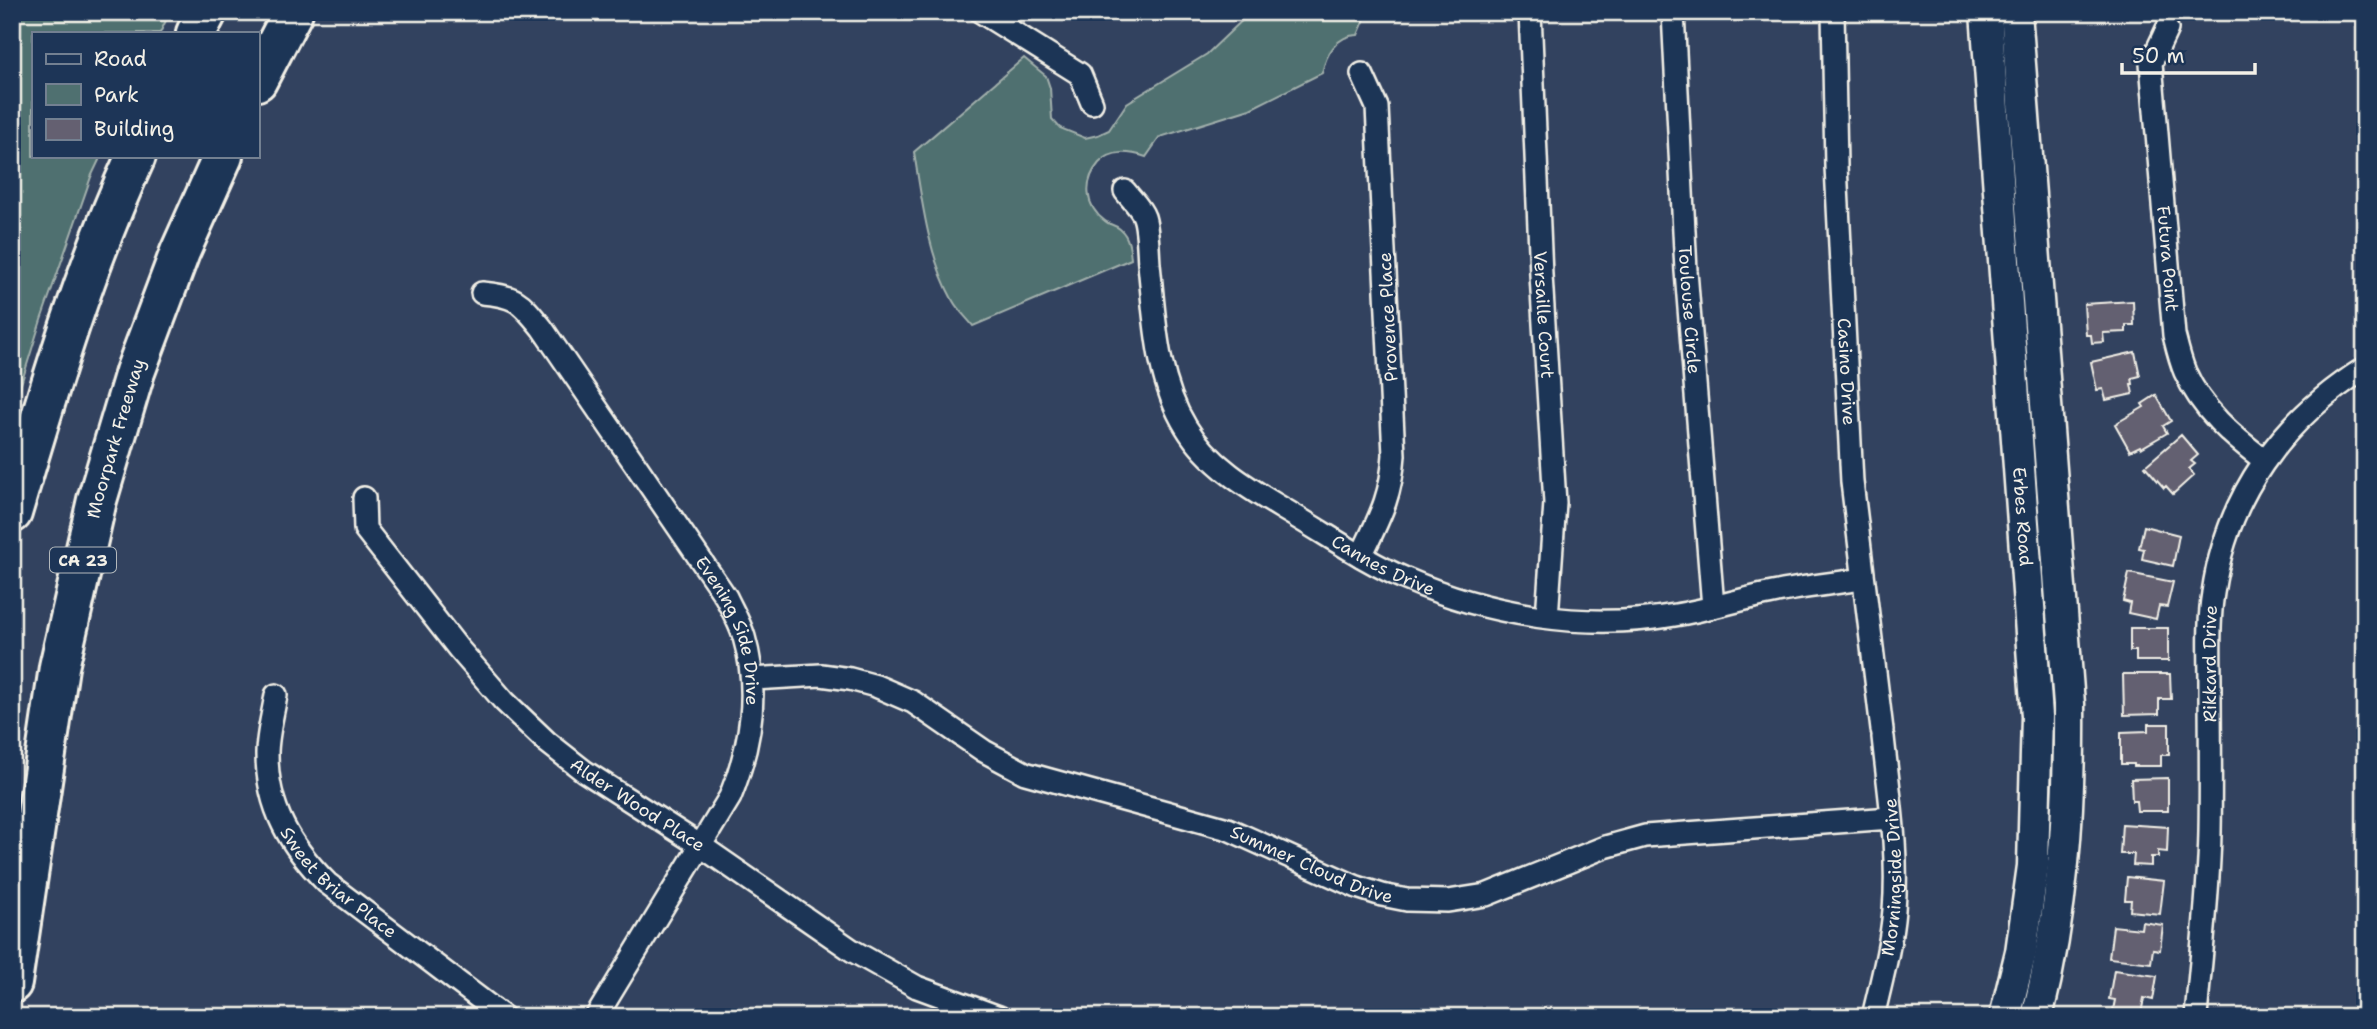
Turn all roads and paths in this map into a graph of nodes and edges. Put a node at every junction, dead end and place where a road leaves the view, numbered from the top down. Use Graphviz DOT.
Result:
graph roads {
  1 [pos="207,12"];
  2 [pos="293,12"];
  3 [pos="981,12"];
  4 [pos="1530,12"];
  5 [pos="1673,12"];
  6 [pos="1833,12"];
  7 [pos="1986,12"];
  8 [pos="2016,12"];
  9 [pos="2166,29"];
  10 [pos="197,32"];
  11 [pos="1362,74"];
  12 [pos="259,77"];
  13 [pos="1092,103"];
  14 [pos="135,158"];
  15 [pos="222,158"];
  16 [pos="1125,191"];
  17 [pos="482,293"];
  18 [pos="2365,368"];
  19 [pos="2264,460"];
  20 [pos="364,498"];
  21 [pos="12,513"];
  22 [pos="1361,556"];
  23 [pos="1862,579"];
  24 [pos="1713,607"];
  25 [pos="1547,617"];
  26 [pos="752,679"];
  27 [pos="276,695"];
  28 [pos="1882,734"];
  29 [pos="1891,818"];
  30 [pos="701,846"];
  31 [pos="12,983"];
  32 [pos="505,1017"];
  33 [pos="596,1017"];
  34 [pos="999,1017"];
  35 [pos="1873,1017"];
  36 [pos="2004,1017"];
  37 [pos="2037,1017"];
  38 [pos="2196,1017"];
  1 -- 10 [label="highway"];
  2 -- 12 [label="highway"];
  3 -- 13 [label="street"];
  4 -- 25 [label="street, Versaille Court"];
  5 -- 24 [label="street, Toulouse Circle"];
  6 -- 23 [label="street, Casino Drive"];
  7 -- 36 [label="main road, Erbes Road"];
  8 -- 37 [label="main road, Erbes Road"];
  9 -- 19 [label="street, Futura Point"];
  11 -- 22 [label="street, Provence Place"];
  14 -- 21 [label="highway"];
  15 -- 31 [label="highway, Moorpark Freeway / CA 23"];
  16 -- 22 [label="street, Cannes Drive"];
  17 -- 26 [label="street, Evening Side Drive"];
  18 -- 19 [label="street, Rikkard Drive"];
  19 -- 38 [label="street, Rikkard Drive"];
  20 -- 30 [label="street, Alder Wood Place"];
  22 -- 25 [label="street, Cannes Drive"];
  23 -- 24 [label="street, Cannes Drive"];
  23 -- 28 [label="street, Casino Drive"];
  24 -- 25 [label="street, Cannes Drive"];
  26 -- 29 [label="street, Summer Cloud Drive"];
  26 -- 30 [label="street, Evening Side Drive"];
  27 -- 32 [label="street, Sweet Briar Place"];
  28 -- 29 [label="street, Morningside Drive"];
  29 -- 35 [label="street, Morningside Drive"];
  30 -- 33 [label="street, Evening Side Drive"];
  30 -- 34 [label="street, Alder Wood Place"];
}
